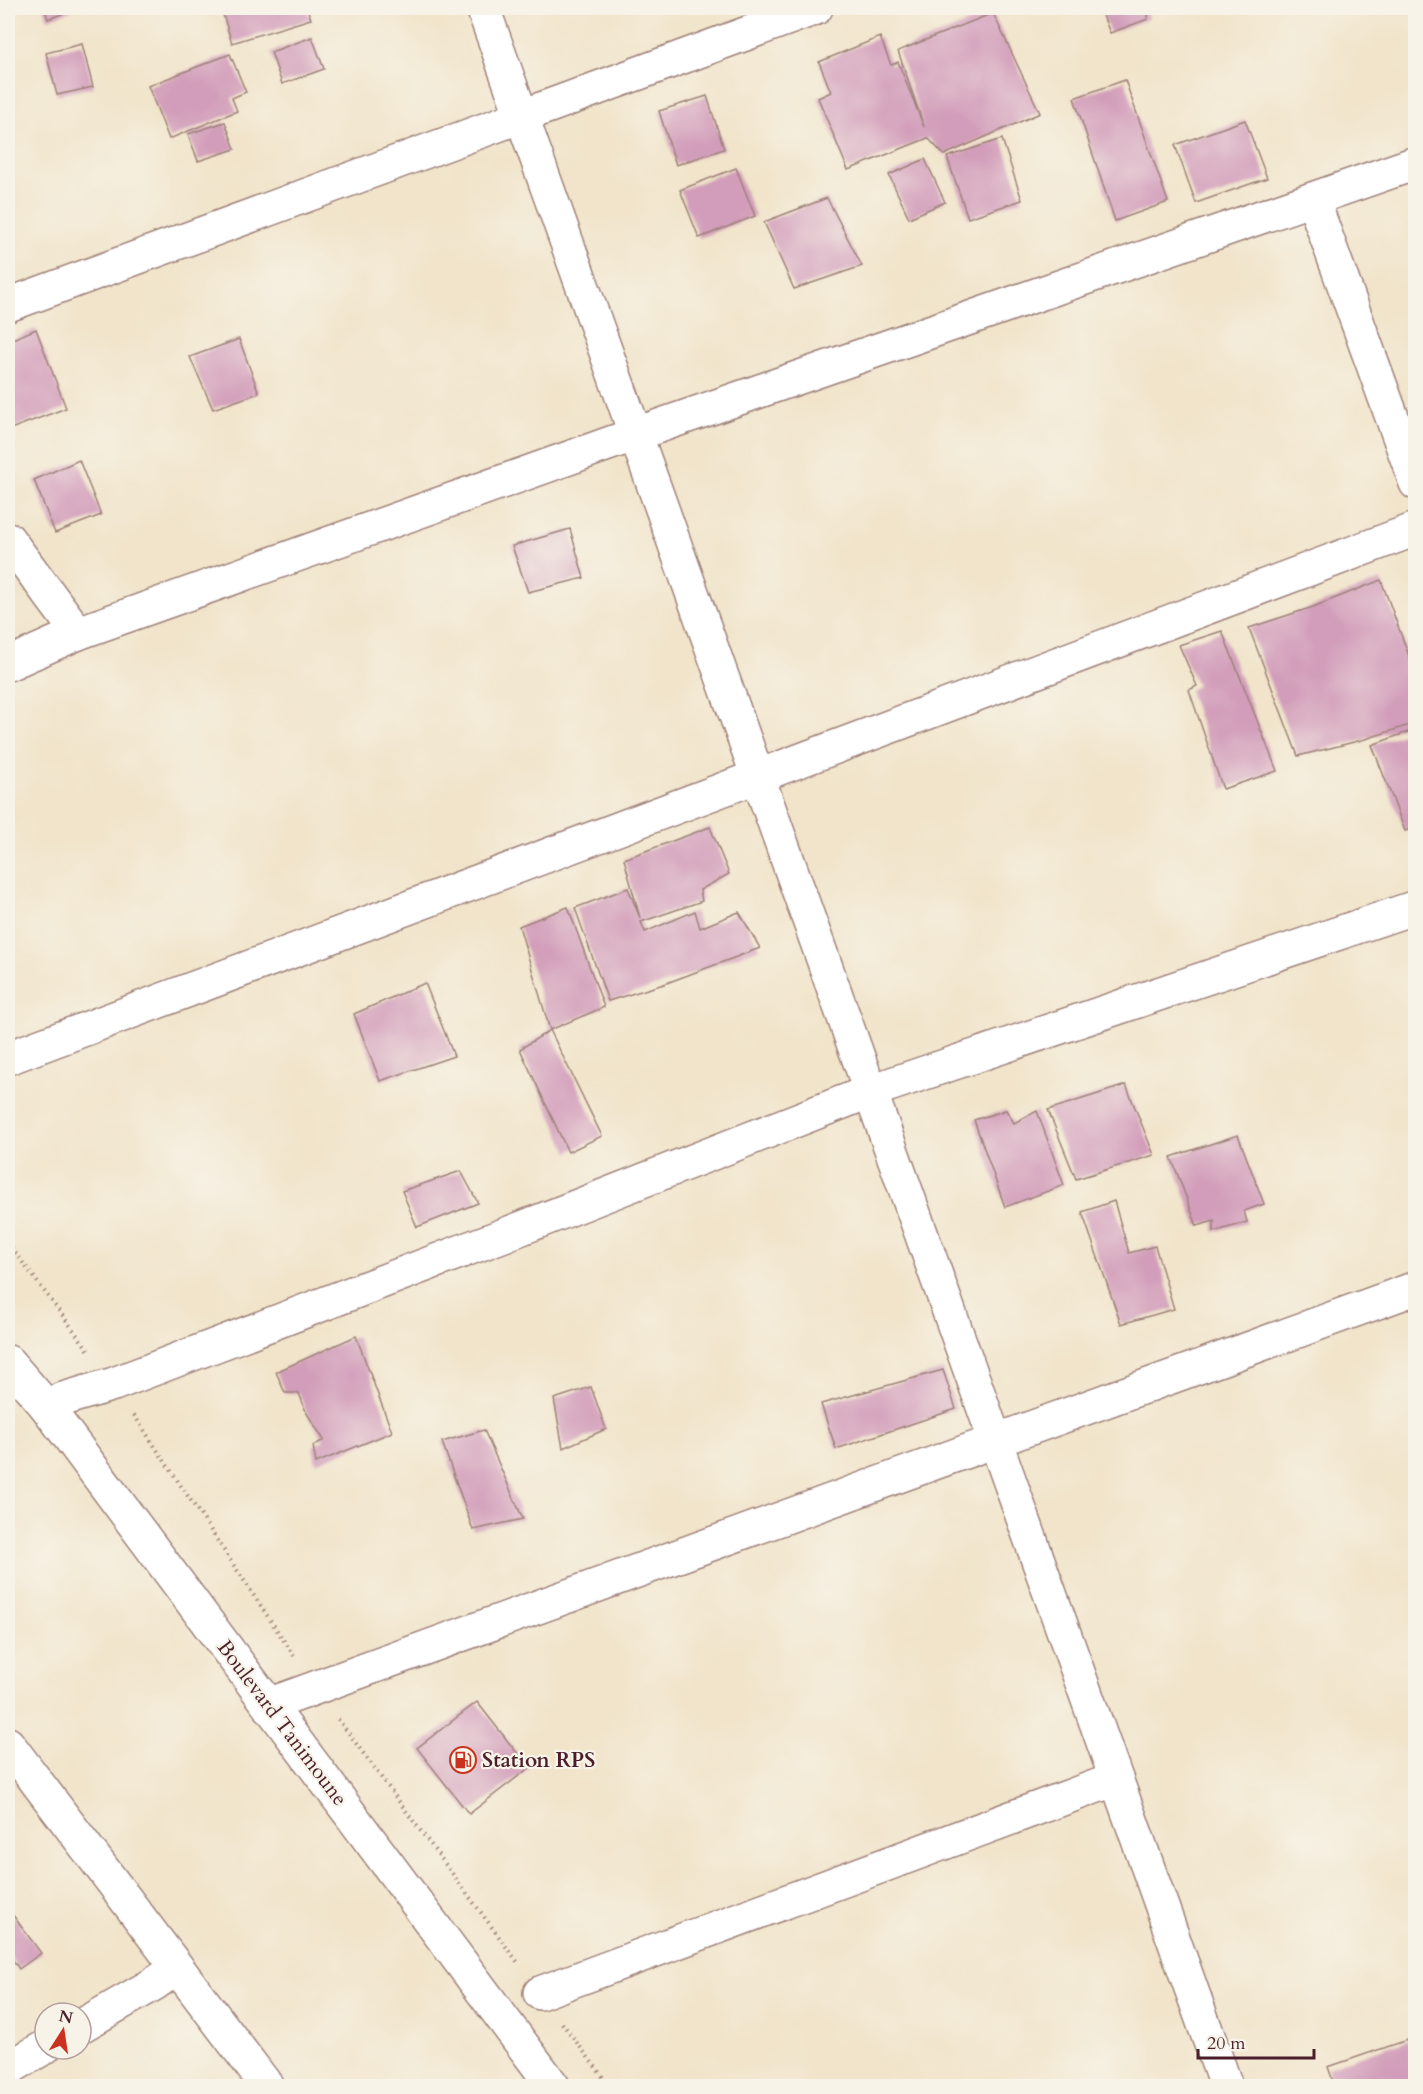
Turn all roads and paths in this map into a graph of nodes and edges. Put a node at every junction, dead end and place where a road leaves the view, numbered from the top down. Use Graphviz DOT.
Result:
graph roads {
  1 [pos="483,8"];
  2 [pos="816,8"];
  3 [pos="522,116"];
  4 [pos="1416,163"];
  5 [pos="1313,200"];
  6 [pos="8,305"];
  7 [pos="636,434"];
  8 [pos="1416,483"];
  9 [pos="1416,529"];
  10 [pos="8,538"];
  11 [pos="78,633"];
  12 [pos="8,664"];
  13 [pos="758,775"];
  14 [pos="1416,908"];
  15 [pos="8,1058"];
  16 [pos="871,1091"];
  17 [pos="1413,1298"];
  18 [pos="8,1362"];
  19 [pos="46,1406"];
  20 [pos="995,1440"];
  21 [pos="268,1705"];
  22 [pos="8,1744"];
  23 [pos="1116,1779"];
  24 [pos="177,1968"];
  25 [pos="540,1994"];
  26 [pos="93,2019"];
  27 [pos="33,2054"];
  28 [pos="8,2069"];
  29 [pos="267,2086"];
  30 [pos="553,2086"];
  31 [pos="1226,2086"];
  1 -- 3 [label="street"];
  2 -- 3 [label="street"];
  3 -- 6 [label="street"];
  3 -- 7 [label="street"];
  4 -- 5 [label="street"];
  5 -- 7 [label="street"];
  5 -- 8 [label="street"];
  7 -- 11 [label="street"];
  7 -- 13 [label="street"];
  9 -- 13 [label="street"];
  10 -- 11 [label="street"];
  11 -- 12 [label="street"];
  13 -- 15 [label="street"];
  13 -- 16 [label="street"];
  14 -- 16 [label="street"];
  16 -- 19 [label="street"];
  16 -- 20 [label="street"];
  17 -- 20 [label="street"];
  18 -- 19 [label="street, Boulevard Tanimoune"];
  19 -- 21 [label="street, Boulevard Tanimoune"];
  20 -- 21 [label="street"];
  20 -- 23 [label="street"];
  21 -- 30 [label="street, Boulevard Tanimoune"];
  22 -- 24 [label="street"];
  23 -- 25 [label="street"];
  23 -- 31 [label="street"];
  24 -- 26 [label="street"];
  24 -- 29 [label="street"];
  27 -- 28 [label="street"];
}
